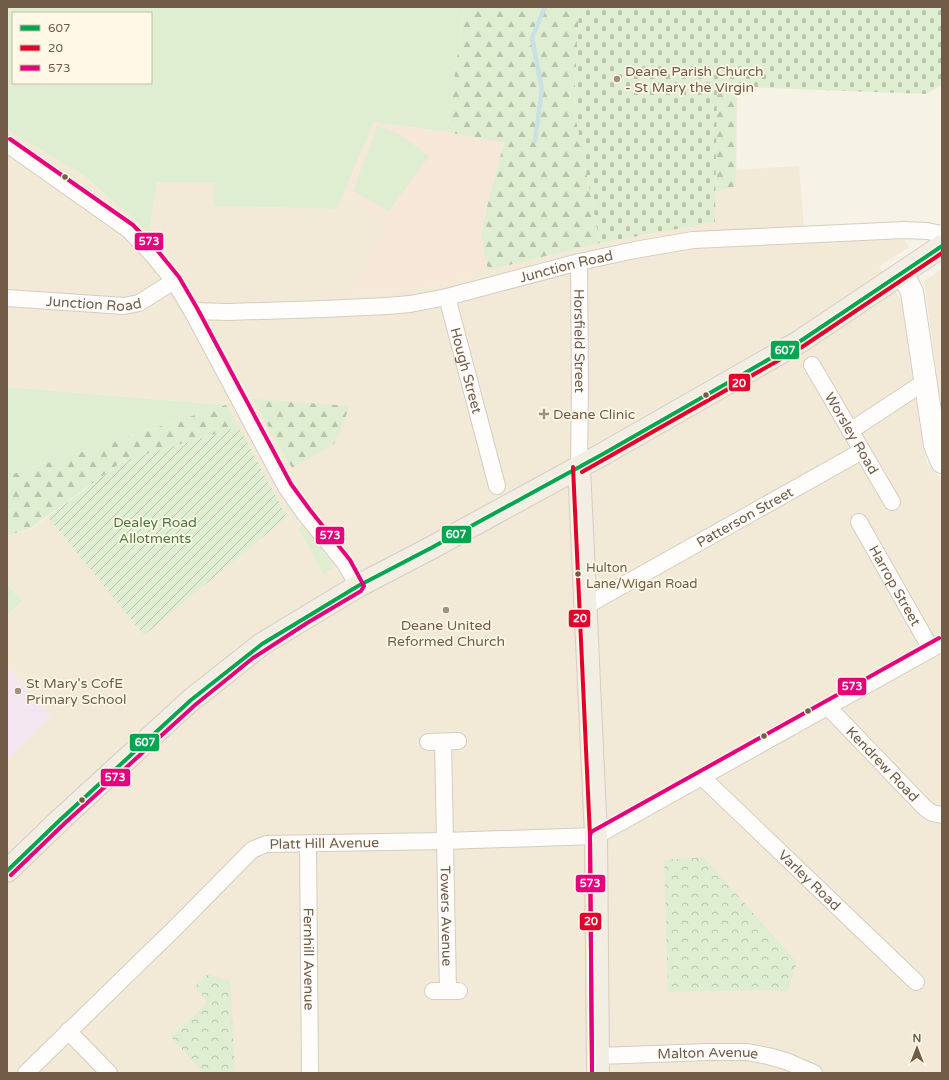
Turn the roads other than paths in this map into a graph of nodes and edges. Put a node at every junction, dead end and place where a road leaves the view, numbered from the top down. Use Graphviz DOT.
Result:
graph roads {
  1 [pos="7,144"];
  2 [pos="942,234"];
  3 [pos="942,246"];
  4 [pos="579,262"];
  5 [pos="902,273"];
  6 [pos="174,281"];
  7 [pos="447,297"];
  8 [pos="7,298"];
  9 [pos="192,311"];
  10 [pos="812,365"];
  11 [pos="926,381"];
  12 [pos="850,431"];
  13 [pos="862,451"];
  14 [pos="942,462"];
  15 [pos="579,467"];
  16 [pos="498,486"];
  17 [pos="892,502"];
  18 [pos="859,522"];
  19 [pos="358,586"];
  20 [pos="586,606"];
  21 [pos="936,646"];
  22 [pos="828,707"];
  23 [pos="443,742"];
  24 [pos="702,777"];
  25 [pos="942,816"];
  26 [pos="596,836"];
  27 [pos="444,842"];
  28 [pos="308,844"];
  29 [pos="7,870"];
  30 [pos="916,982"];
  31 [pos="447,991"];
  32 [pos="68,1031"];
  33 [pos="598,1064"];
  34 [pos="26,1073"];
  35 [pos="109,1073"];
  36 [pos="310,1073"];
  37 [pos="814,1073"];
  1 -- 6 [label="street"];
  2 -- 4 [label="street, Junction Road"];
  3 -- 5 [label="main road"];
  4 -- 7 [label="street, Junction Road"];
  4 -- 15 [label="street, Horsfield Street"];
  5 -- 11 [label="street"];
  5 -- 15 [label="main road"];
  6 -- 8 [label="street, Junction Road"];
  6 -- 9 [label="street"];
  7 -- 9 [label="street, Junction Road"];
  7 -- 16 [label="street, Hough Street"];
  9 -- 19 [label="street"];
  10 -- 12 [label="street, Worsley Road"];
  11 -- 12 [label="street"];
  11 -- 14 [label="street"];
  12 -- 13 [label="street, Worsley Road"];
  13 -- 17 [label="street, Worsley Road"];
  13 -- 20 [label="street, Patterson Street"];
  15 -- 19 [label="main road"];
  15 -- 20 [label="main road"];
  18 -- 21 [label="street, Harrop Street"];
  19 -- 29 [label="main road"];
  20 -- 26 [label="main road"];
  21 -- 22 [label="street"];
  22 -- 24 [label="street"];
  22 -- 25 [label="street, Kendrew Road"];
  23 -- 27 [label="street, Towers Avenue"];
  24 -- 26 [label="street"];
  24 -- 30 [label="street, Varley Road"];
  26 -- 27 [label="street, Platt Hill Avenue"];
  26 -- 33 [label="main road"];
  27 -- 28 [label="street, Platt Hill Avenue"];
  27 -- 31 [label="street, Towers Avenue"];
  28 -- 32 [label="street, Platt Hill Avenue"];
  28 -- 36 [label="street, Fernhill Avenue"];
  32 -- 34 [label="street, Platt Hill Avenue"];
  32 -- 35 [label="street"];
  33 -- 37 [label="street, Malton Avenue"];
}
